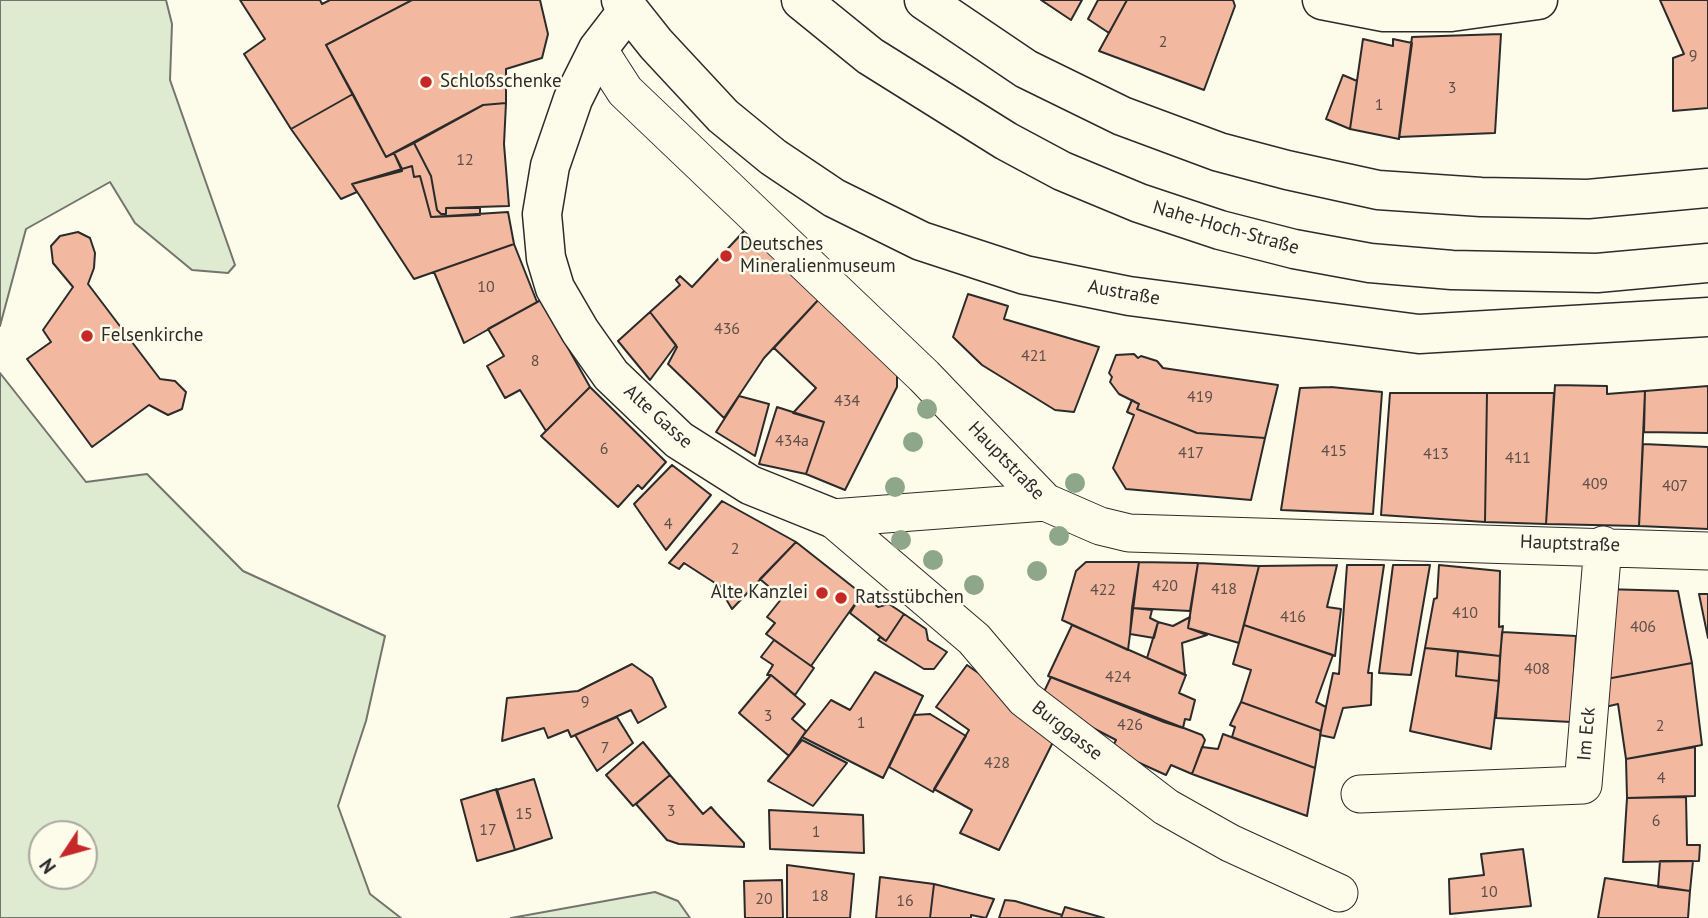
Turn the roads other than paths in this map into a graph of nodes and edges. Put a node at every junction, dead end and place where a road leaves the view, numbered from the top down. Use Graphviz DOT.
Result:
graph roads {
  1 [pos="801,0"];
  2 [pos="924,0"];
  3 [pos="1322,0"];
  4 [pos="1538,0"];
  5 [pos="625,5"];
  6 [pos="598,49"];
  7 [pos="1708,188"];
  8 [pos="1708,263"];
  9 [pos="1708,317"];
  10 [pos="1045,502"];
  11 [pos="831,518"];
  12 [pos="1603,545"];
  13 [pos="1708,551"];
  14 [pos="1360,794"];
  15 [pos="1339,893"];
  1 -- 8 [label="street, Nahe-Hoch-Straße"];
  2 -- 7 [label="street"];
  3 -- 4 [label="street"];
  5 -- 6 [label="street"];
  5 -- 9 [label="street, Austraße"];
  6 -- 10 [label="street, Hauptstraße"];
  6 -- 11 [label="street, Alte Gasse"];
  10 -- 11 [label="street, Alte Gasse"];
  10 -- 12 [label="street, Hauptstraße"];
  11 -- 15 [label="street, Burggasse"];
  12 -- 13 [label="street, Hauptstraße"];
  12 -- 14 [label="street, Im Eck"];
}
